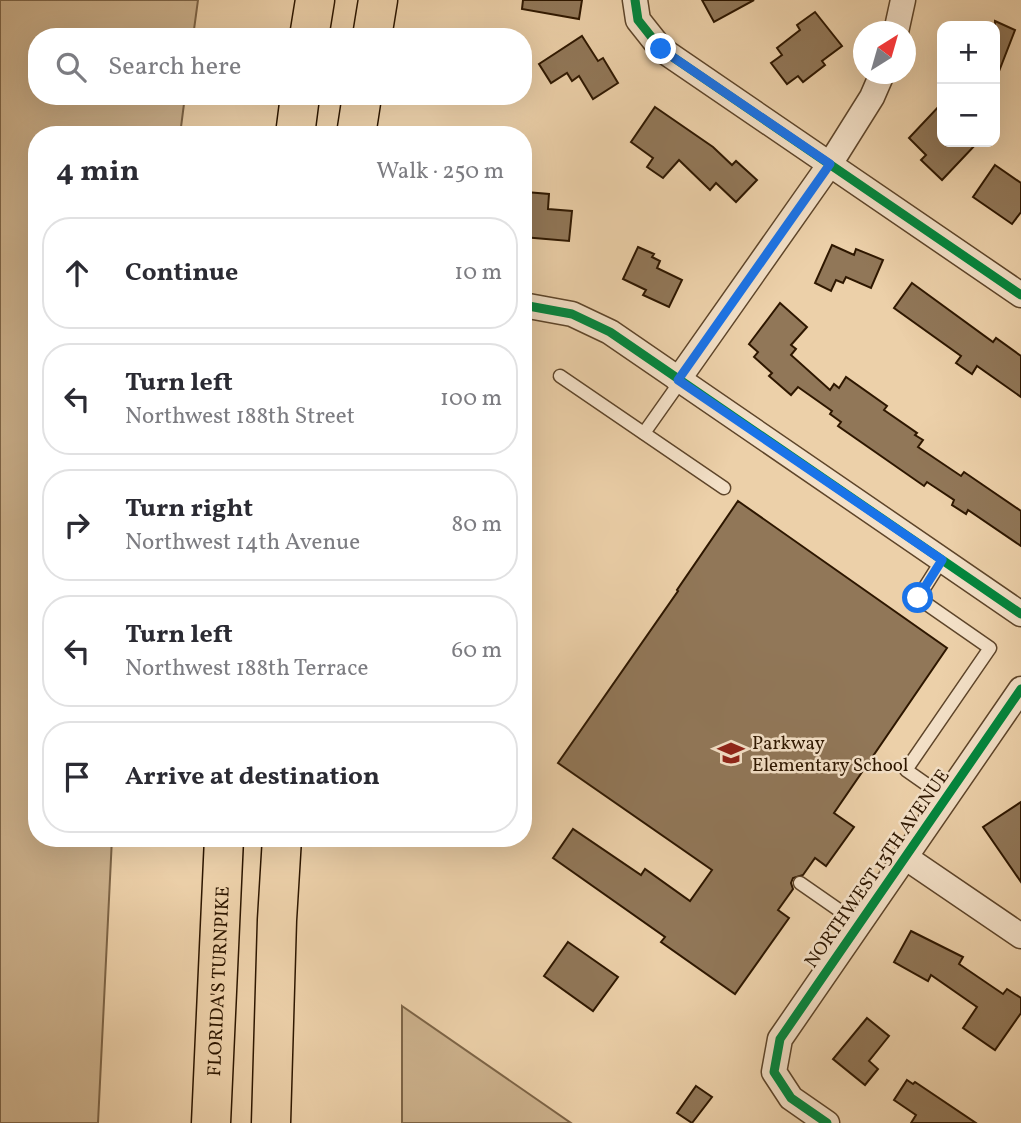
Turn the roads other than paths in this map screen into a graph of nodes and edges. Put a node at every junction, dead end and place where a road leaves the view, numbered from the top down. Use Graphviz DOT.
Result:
graph roads {
  1 [pos="315,0"];
  2 [pos="378,0"];
  3 [pos="903,0"];
  4 [pos="637,10"];
  5 [pos="898,21"];
  6 [pos="310,28"];
  7 [pos="373,28"];
  8 [pos="878,84"];
  9 [pos="299,105"];
  10 [pos="361,105"];
  11 [pos="296,126"];
  12 [pos="357,126"];
  13 [pos="830,164"];
  14 [pos="1021,295"];
  15 [pos="532,307"];
  16 [pos="561,376"];
  17 [pos="679,381"];
  18 [pos="644,433"];
  19 [pos="724,488"];
  20 [pos="942,560"];
  21 [pos="1021,614"];
  22 [pos="1021,689"];
  23 [pos="946,798"];
  24 [pos="224,847"];
  25 [pos="281,847"];
  26 [pos="905,857"];
  27 [pos="800,883"];
  28 [pos="859,924"];
  29 [pos="1021,936"];
  30 [pos="211,1123"];
  31 [pos="271,1123"];
  32 [pos="827,1123"];
  1 -- 6 [label="highway"];
  2 -- 7 [label="highway"];
  3 -- 5 [label="street"];
  4 -- 13 [label="street"];
  8 -- 13 [label="street"];
  9 -- 11 [label="highway"];
  10 -- 12 [label="highway"];
  13 -- 14 [label="street"];
  13 -- 17 [label="street"];
  15 -- 17 [label="street"];
  16 -- 18 [label="lane"];
  17 -- 18 [label="lane"];
  17 -- 20 [label="street"];
  18 -- 19 [label="lane"];
  20 -- 21 [label="street"];
  20 -- 23 [label="lane"];
  22 -- 23 [label="street, NORTHWEST 13TH AVENUE"];
  23 -- 26 [label="street, NORTHWEST 13TH AVENUE"];
  24 -- 30 [label="highway, FLORIDA'S TURNPIKE"];
  25 -- 31 [label="highway"];
  26 -- 28 [label="street, NORTHWEST 13TH AVENUE"];
  26 -- 29 [label="street"];
  27 -- 28 [label="lane"];
  28 -- 32 [label="street, NORTHWEST 13TH AVENUE"];
}
